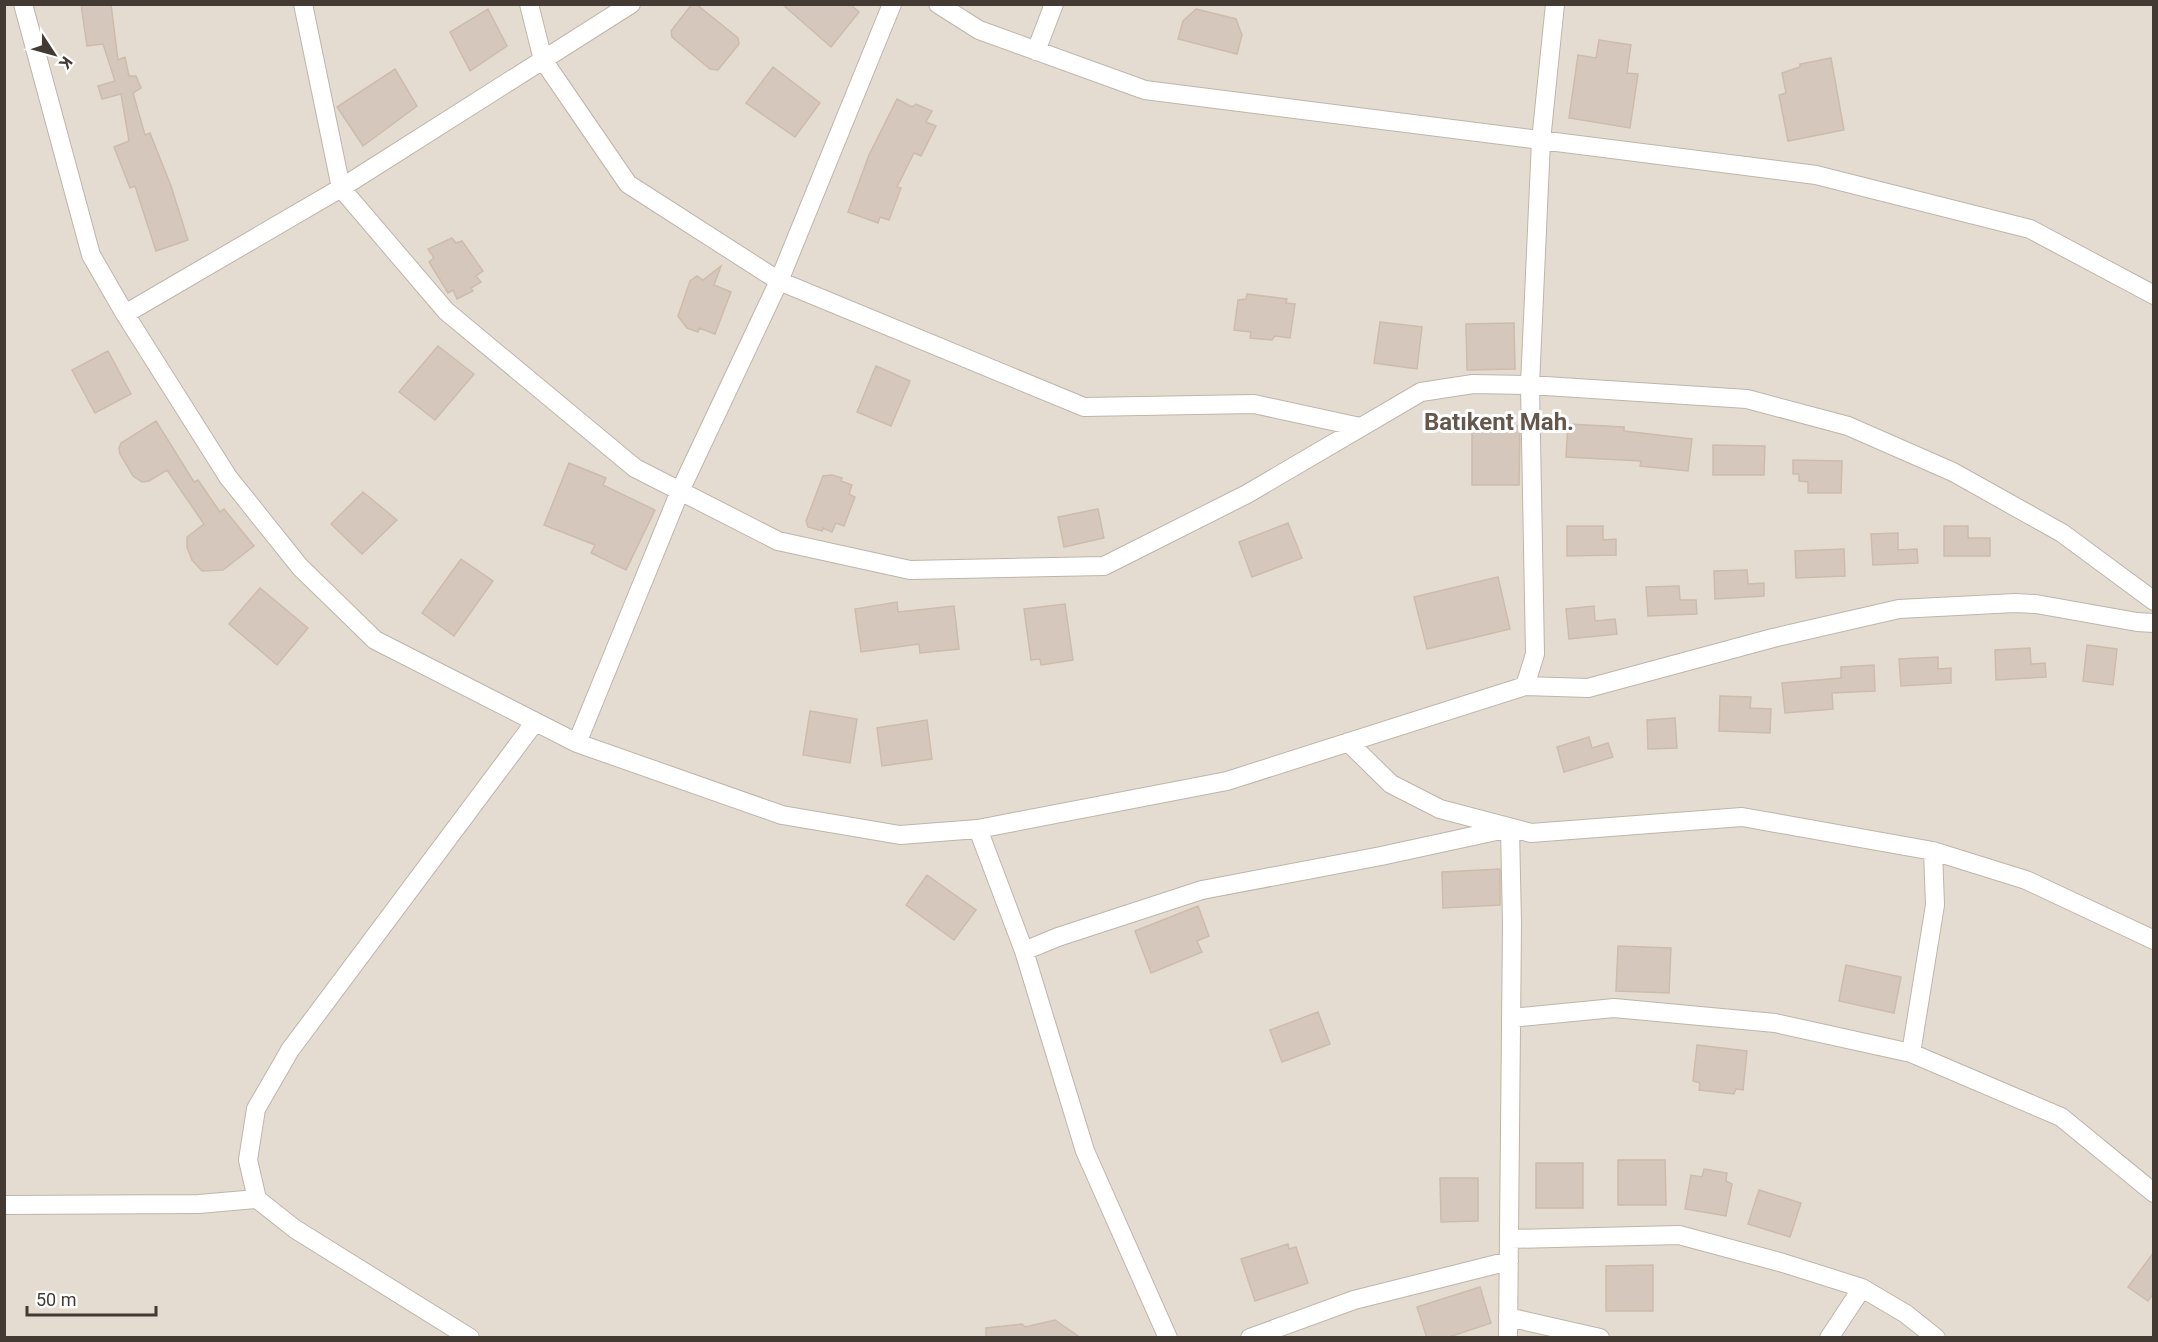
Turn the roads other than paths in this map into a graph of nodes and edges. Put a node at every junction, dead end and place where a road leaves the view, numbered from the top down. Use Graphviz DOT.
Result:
graph roads {
  1 [pos="23,4"];
  2 [pos="303,4"];
  3 [pos="529,4"];
  4 [pos="631,4"];
  5 [pos="892,4"];
  6 [pos="938,4"];
  7 [pos="1054,4"];
  8 [pos="1555,4"];
  9 [pos="1036,51"];
  10 [pos="543,60"];
  11 [pos="1541,141"];
  12 [pos="341,188"];
  13 [pos="779,281"];
  14 [pos="2154,295"];
  15 [pos="125,314"];
  16 [pos="1530,385"];
  17 [pos="1360,427"];
  18 [pos="680,491"];
  19 [pos="2154,601"];
  20 [pos="2154,623"];
  21 [pos="1525,686"];
  22 [pos="535,722"];
  23 [pos="1348,742"];
  24 [pos="577,743"];
  25 [pos="1510,828"];
  26 [pos="978,829"];
  27 [pos="1933,852"];
  28 [pos="2154,940"];
  29 [pos="1023,951"];
  30 [pos="1511,1018"];
  31 [pos="1911,1053"];
  32 [pos="2154,1193"];
  33 [pos="257,1198"];
  34 [pos="4,1205"];
  35 [pos="1510,1239"];
  36 [pos="1509,1262"];
  37 [pos="1862,1288"];
  38 [pos="1508,1317"];
  39 [pos="470,1338"];
  40 [pos="1168,1338"];
  41 [pos="1250,1338"];
  42 [pos="1508,1338"];
  43 [pos="1600,1338"];
  44 [pos="1829,1338"];
  45 [pos="1936,1338"];
  1 -- 15 [label="street"];
  2 -- 12 [label="street"];
  3 -- 10 [label="street"];
  4 -- 10 [label="street"];
  5 -- 13 [label="street"];
  6 -- 9 [label="street"];
  7 -- 9 [label="street"];
  8 -- 11 [label="street"];
  9 -- 11 [label="street"];
  10 -- 12 [label="street"];
  10 -- 13 [label="street"];
  11 -- 14 [label="street"];
  11 -- 16 [label="street"];
  12 -- 15 [label="street"];
  12 -- 18 [label="street"];
  13 -- 17 [label="street"];
  13 -- 18 [label="street"];
  15 -- 22 [label="street"];
  16 -- 17 [label="street"];
  16 -- 19 [label="street"];
  16 -- 21 [label="street"];
  17 -- 18 [label="street"];
  18 -- 24 [label="street"];
  20 -- 21 [label="street"];
  21 -- 23 [label="street"];
  22 -- 24 [label="street"];
  22 -- 33 [label="street"];
  23 -- 25 [label="street"];
  23 -- 26 [label="street"];
  24 -- 26 [label="street"];
  25 -- 27 [label="street"];
  25 -- 29 [label="street"];
  25 -- 30 [label="street"];
  26 -- 29 [label="street"];
  27 -- 28 [label="street"];
  27 -- 31 [label="street"];
  29 -- 40 [label="street"];
  30 -- 31 [label="street"];
  30 -- 35 [label="street"];
  31 -- 32 [label="street"];
  33 -- 34 [label="street"];
  33 -- 39 [label="street"];
  35 -- 36 [label="street"];
  35 -- 37 [label="street"];
  36 -- 38 [label="street"];
  36 -- 41 [label="street"];
  37 -- 44 [label="street"];
  37 -- 45 [label="street"];
  38 -- 42 [label="street"];
  38 -- 43 [label="street"];
}
